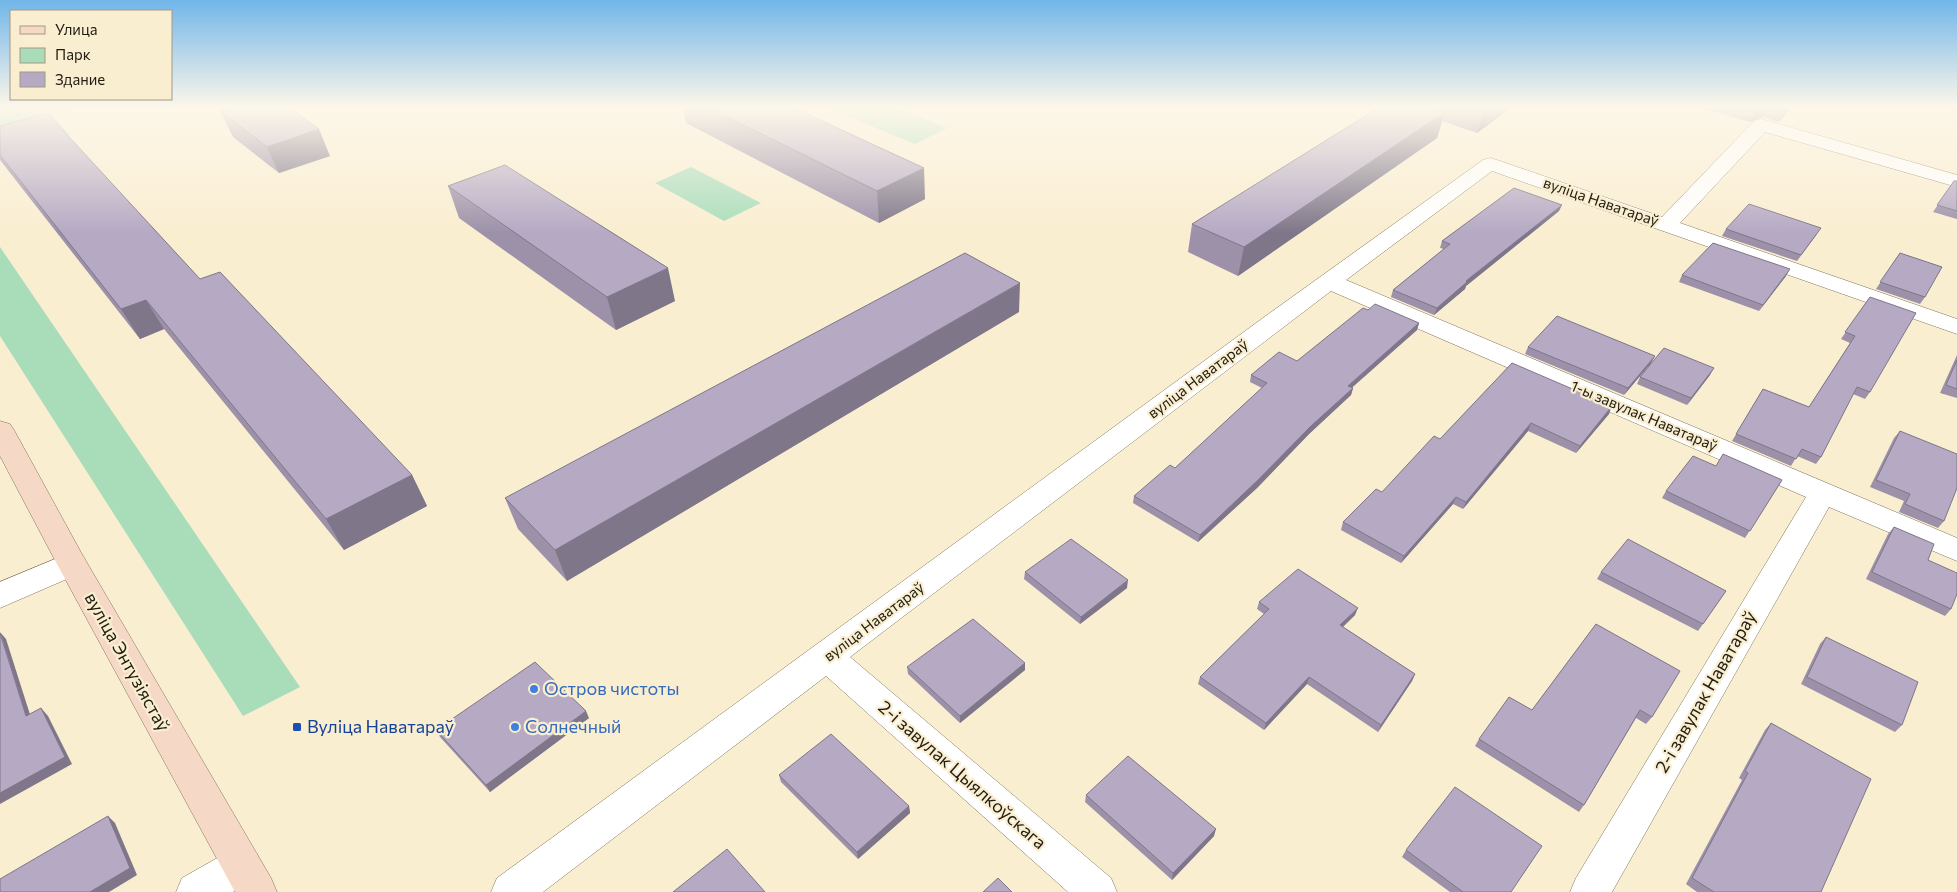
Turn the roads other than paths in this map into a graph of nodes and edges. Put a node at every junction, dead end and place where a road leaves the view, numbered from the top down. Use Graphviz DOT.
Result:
graph roads {
  1 [pos="1738,150"];
  2 [pos="1848,150"];
  3 [pos="1957,181"];
  4 [pos="1666,225"];
  5 [pos="1331,282"];
  6 [pos="1957,326"];
  7 [pos="0,430"];
  8 [pos="1823,493"];
  9 [pos="1957,550"];
  10 [pos="72,564"];
  11 [pos="0,596"];
  12 [pos="827,657"];
  13 [pos="250,878"];
  14 [pos="196,892"];
  15 [pos="511,892"];
  16 [pos="1097,892"];
  17 [pos="1590,892"];
  1 -- 4 [label="street"];
  2 -- 3 [label="street"];
  4 -- 5 [label="street, вуліца Наватараў"];
  4 -- 6 [label="street, вуліца Наватараў"];
  5 -- 8 [label="street, 1-ы завулак Наватараў"];
  5 -- 12 [label="street, вуліца Наватараў"];
  7 -- 10 [label="main road, вуліца Энтузіястаў"];
  8 -- 9 [label="street, 1-ы завулак Наватараў"];
  8 -- 17 [label="street, 2-і завулак Наватараў"];
  10 -- 11 [label="street"];
  10 -- 13 [label="main road, вуліца Энтузіястаў"];
  12 -- 15 [label="street, вуліца Наватараў"];
  12 -- 16 [label="street, 2-і завулак Цыялкоўскага"];
  13 -- 14 [label="street"];
}
